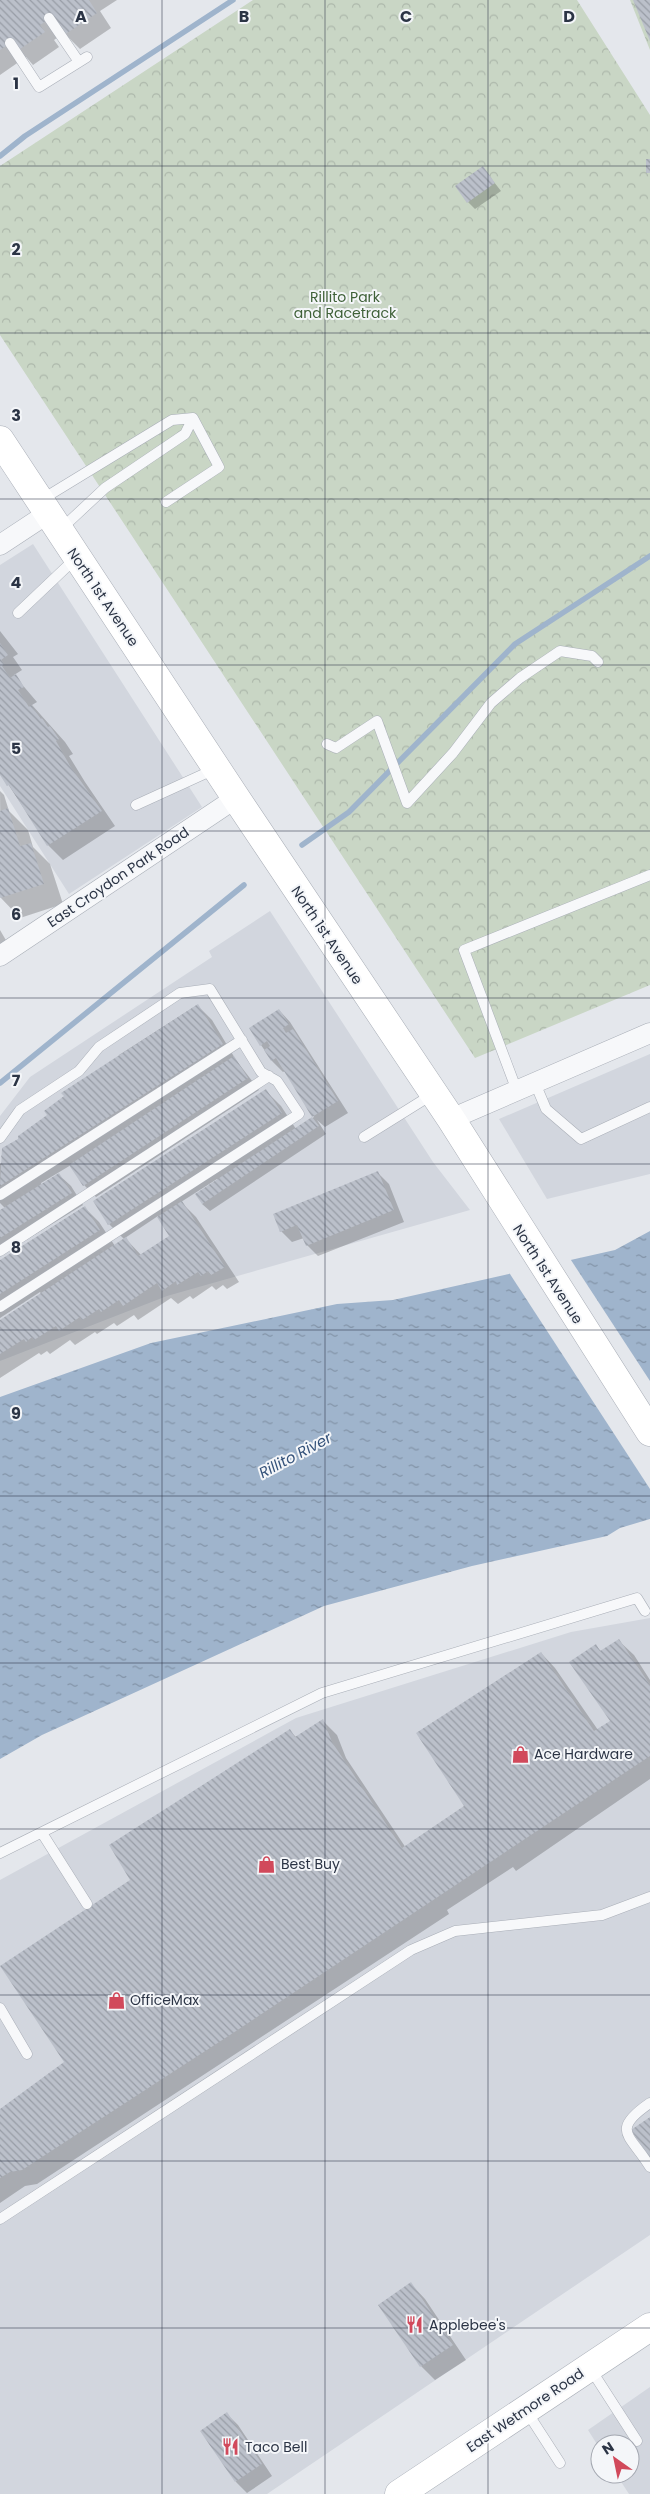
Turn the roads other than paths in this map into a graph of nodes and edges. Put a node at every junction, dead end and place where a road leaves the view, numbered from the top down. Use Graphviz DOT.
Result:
graph roads {
  1 [pos="50,18"];
  2 [pos="10,44"];
  3 [pos="193,418"];
  4 [pos="3,450"];
  5 [pos="166,502"];
  6 [pos="49,516"];
  7 [pos="0,545"];
  8 [pos="76,558"];
  9 [pos="18,613"];
  10 [pos="598,662"];
  11 [pos="327,744"];
  12 [pos="216,768"];
  13 [pos="236,798"];
  14 [pos="136,805"];
  15 [pos="650,875"];
  16 [pos="0,956"];
  17 [pos="650,1034"];
  18 [pos="242,1040"];
  19 [pos="269,1076"];
  20 [pos="535,1083"];
  21 [pos="517,1091"];
  22 [pos="434,1094"];
  23 [pos="650,1107"];
  24 [pos="451,1119"];
  25 [pos="0,1138"];
  26 [pos="364,1138"];
  27 [pos="0,1195"];
  28 [pos="0,1251"];
  29 [pos="0,1307"];
  30 [pos="650,1432"];
  31 [pos="645,1610"];
  32 [pos="42,1833"];
  33 [pos="0,1853"];
  34 [pos="650,1897"];
  35 [pos="87,1904"];
  36 [pos="0,2008"];
  37 [pos="27,2054"];
  38 [pos="650,2103"];
  39 [pos="650,2167"];
  40 [pos="0,2219"];
  41 [pos="650,2327"];
  42 [pos="589,2367"];
  43 [pos="525,2410"];
  44 [pos="632,2434"];
  45 [pos="560,2463"];
  46 [pos="399,2494"];
  1 -- 2 [label="lane"];
  3 -- 5 [label="lane"];
  3 -- 6 [label="lane"];
  3 -- 6 [label="lane"];
  4 -- 6 [label="main road, North 1st Avenue"];
  6 -- 7 [label="street"];
  6 -- 8 [label="main road, North 1st Avenue"];
  8 -- 9 [label="lane"];
  8 -- 12 [label="main road, North 1st Avenue"];
  10 -- 11 [label="lane"];
  12 -- 13 [label="main road, North 1st Avenue"];
  12 -- 14 [label="lane"];
  13 -- 16 [label="street, East Croydon Park Road"];
  13 -- 22 [label="main road, North 1st Avenue"];
  15 -- 21 [label="lane"];
  17 -- 20 [label="street"];
  18 -- 19 [label="lane"];
  18 -- 25 [label="lane"];
  18 -- 27 [label="lane"];
  19 -- 28 [label="lane"];
  19 -- 29 [label="lane"];
  20 -- 21 [label="street"];
  20 -- 23 [label="lane"];
  21 -- 24 [label="street"];
  22 -- 24 [label="main road, North 1st Avenue"];
  22 -- 26 [label="lane"];
  24 -- 30 [label="main road, North 1st Avenue"];
  31 -- 32 [label="lane"];
  32 -- 33 [label="lane"];
  32 -- 35 [label="lane"];
  34 -- 40 [label="lane"];
  36 -- 37 [label="lane"];
  38 -- 39 [label="lane"];
  41 -- 42 [label="main road, East Wetmore Road"];
  42 -- 43 [label="main road, East Wetmore Road"];
  42 -- 44 [label="lane"];
  43 -- 45 [label="lane"];
  43 -- 46 [label="main road, East Wetmore Road"];
}
